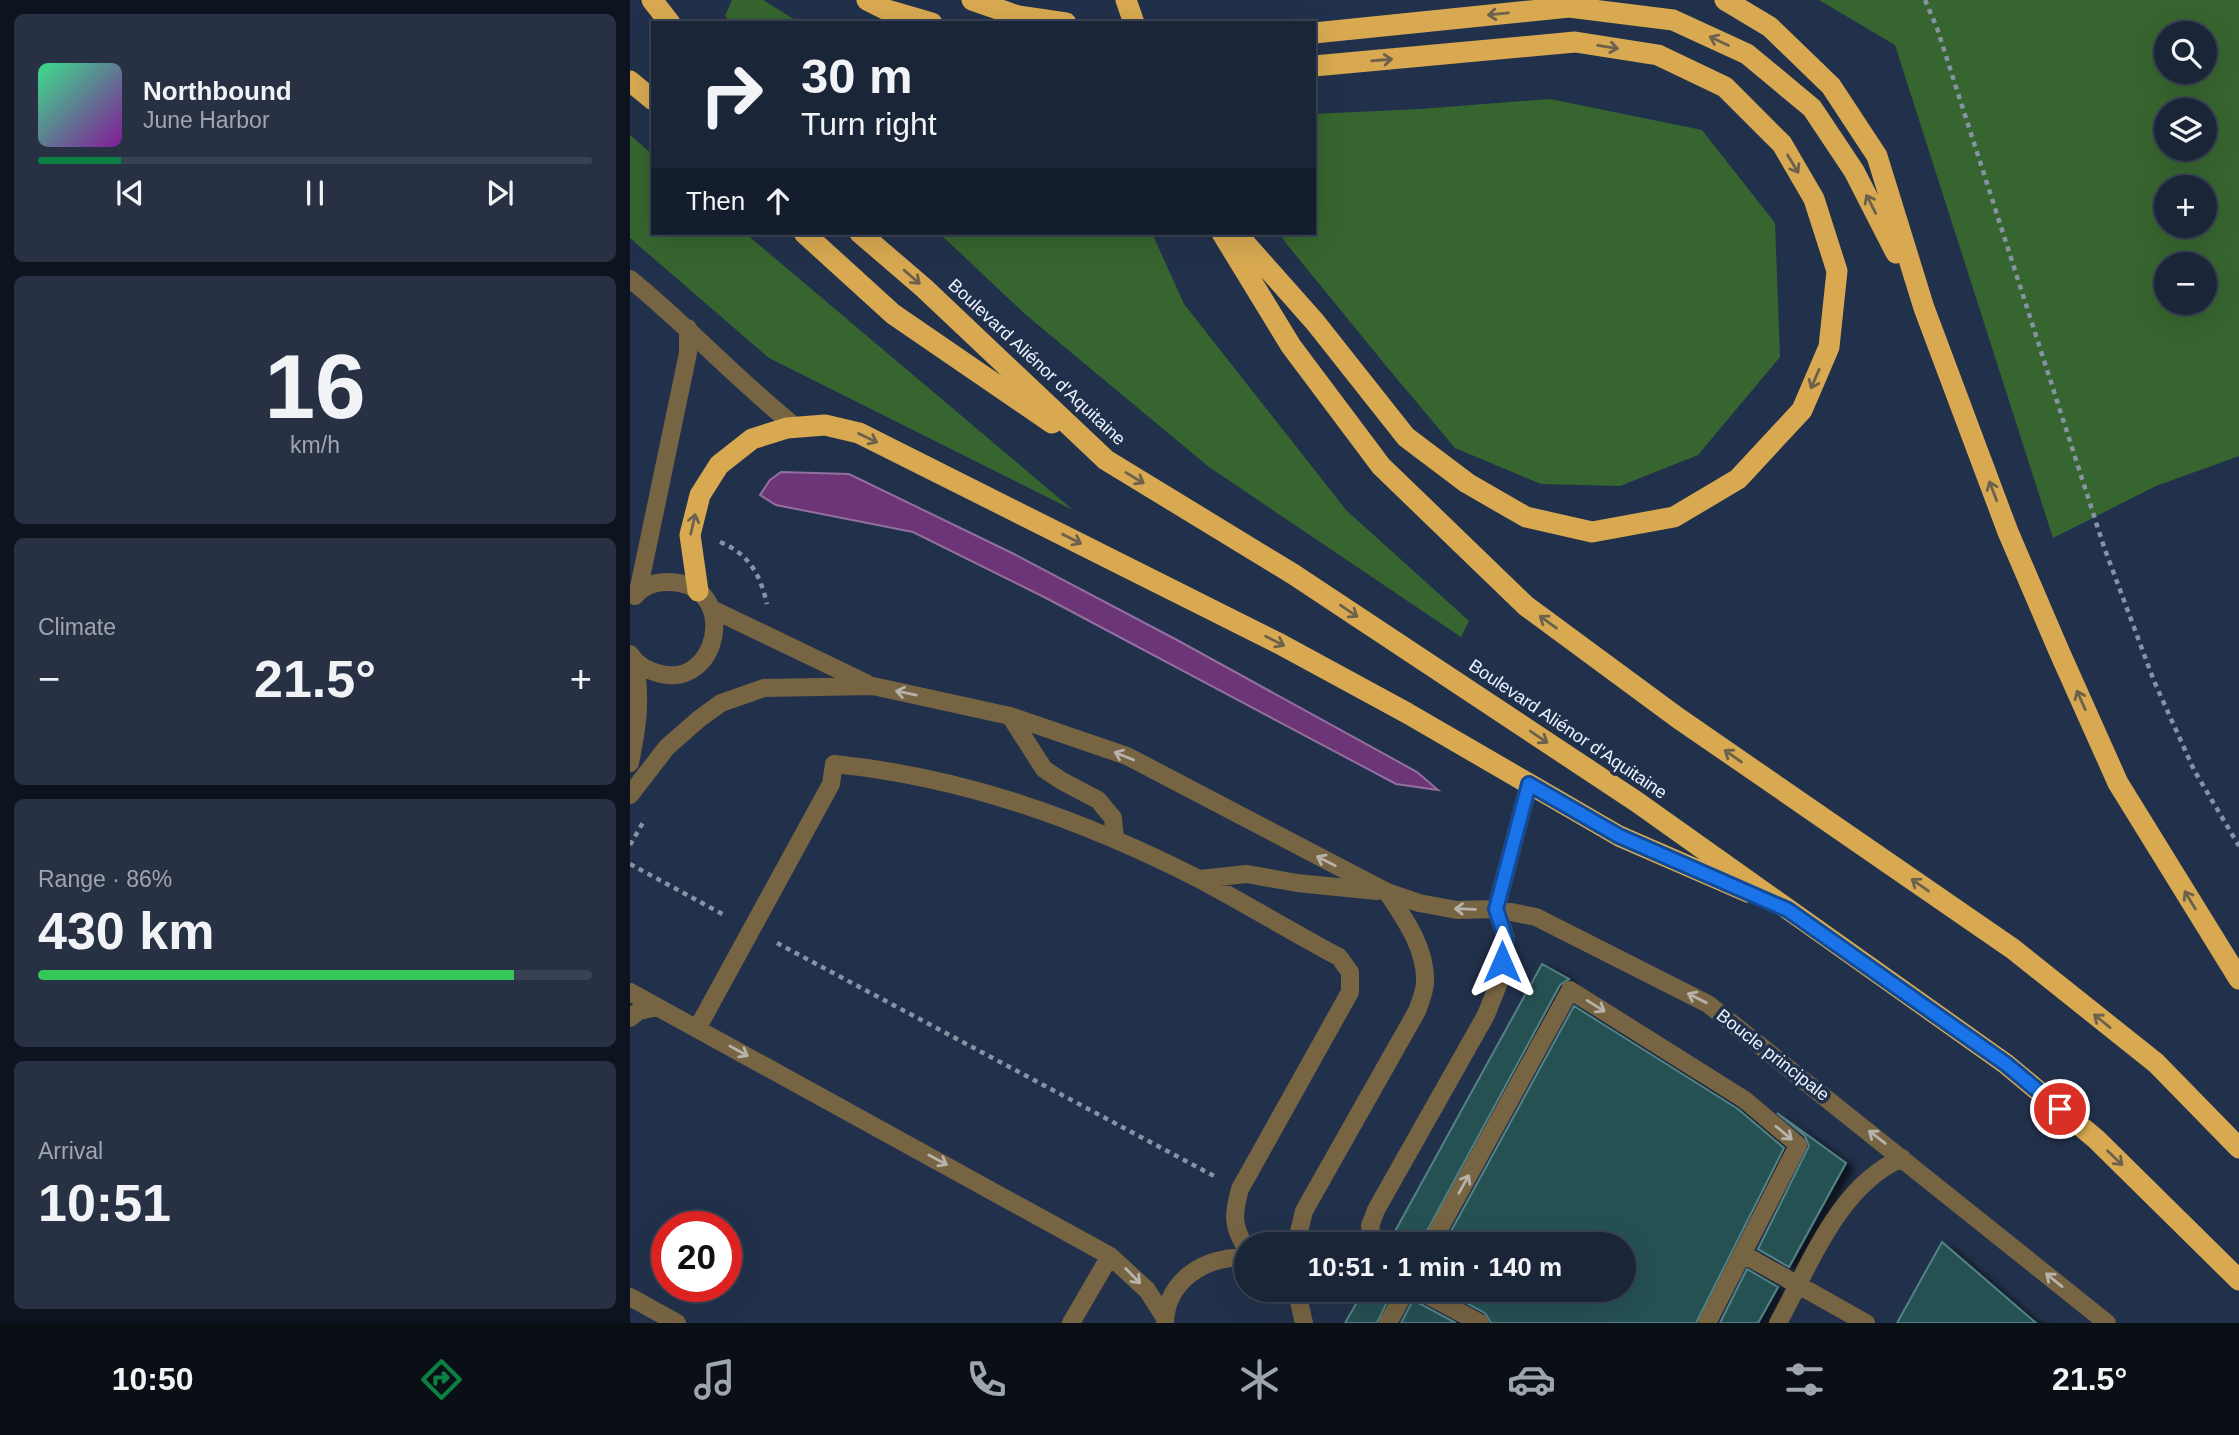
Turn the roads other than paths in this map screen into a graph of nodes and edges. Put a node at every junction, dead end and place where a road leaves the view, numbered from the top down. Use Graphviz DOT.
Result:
graph roads {
  1 [pos="652,0"];
  2 [pos="867,0"];
  3 [pos="972,0"];
  4 [pos="1126,0"];
  5 [pos="1725,0"];
  6 [pos="668,21"];
  7 [pos="925,21"];
  8 [pos="1052,21"];
  9 [pos="1133,21"];
  10 [pos="1316,33"];
  11 [pos="1316,66"];
  12 [pos="630,81"];
  13 [pos="651,98"];
  14 [pos="806,235"];
  15 [pos="862,235"];
  16 [pos="1223,235"];
  17 [pos="1238,235"];
  18 [pos="630,279"];
  19 [pos="1924,308"];
  20 [pos="688,328"];
  21 [pos="797,428"];
  22 [pos="1106,460"];
  23 [pos="698,591"];
  24 [pos="633,596"];
  25 [pos="712,609"];
  26 [pos="632,659"];
  27 [pos="873,686"];
  28 [pos="1010,716"];
  29 [pos="630,762"];
  30 [pos="1529,784"];
  31 [pos="630,795"];
  32 [pos="1115,839"];
  33 [pos="1200,879"];
  34 [pos="1387,892"];
  35 [pos="1496,909"];
  36 [pos="1788,910"];
  37 [pos="2239,979"];
  38 [pos="630,992"];
  39 [pos="657,1007"];
  40 [pos="630,1018"];
  41 [pos="697,1029"];
  42 [pos="2239,1148"];
  43 [pos="1902,1158"];
  44 [pos="1237,1232"];
  45 [pos="1299,1232"];
  46 [pos="1371,1232"];
  47 [pos="1438,1232"];
  48 [pos="1743,1254"];
  49 [pos="1111,1256"];
  50 [pos="1234,1257"];
  51 [pos="2239,1280"];
  52 [pos="630,1297"];
  53 [pos="1299,1302"];
  54 [pos="1399,1302"];
  55 [pos="1441,1302"];
  56 [pos="1165,1320"];
  57 [pos="677,1323"];
  58 [pos="1071,1323"];
  59 [pos="1304,1323"];
  60 [pos="1388,1323"];
  61 [pos="1480,1323"];
  62 [pos="1707,1323"];
  63 [pos="1778,1323"];
  64 [pos="1866,1323"];
  65 [pos="2107,1323"];
  1 -- 6 [label="highway"];
  2 -- 7 [label="highway"];
  3 -- 8 [label="highway"];
  4 -- 9 [label="highway"];
  5 -- 19 [label="highway"];
  19 -- 10 [label="highway, one-way"];
  11 -- 17 [label="highway, one-way"];
  12 -- 13 [label="highway"];
  14 -- 22 [label="highway"];
  15 -- 22 [label="highway, Boulevard Aliénor d'Aquitaine, one-way"];
  42 -- 16 [label="highway, one-way"];
  18 -- 20 [label="street"];
  37 -- 19 [label="highway, one-way"];
  20 -- 21 [label="street"];
  20 -- 24 [label="street"];
  23 -- 21 [label="highway, one-way"];
  21 -- 30 [label="highway, one-way"];
  22 -- 36 [label="highway, Boulevard Aliénor d'Aquitaine, one-way"];
  23 -- 24 [label="street"];
  23 -- 25 [label="street"];
  25 -- 26 [label="street"];
  25 -- 27 [label="street"];
  26 -- 29 [label="street"];
  28 -- 27 [label="street, one-way"];
  27 -- 31 [label="street"];
  28 -- 32 [label="street"];
  34 -- 28 [label="street, one-way"];
  30 -- 35 [label="street"];
  30 -- 36 [label="highway"];
  32 -- 33 [label="street"];
  32 -- 41 [label="street"];
  33 -- 34 [label="street"];
  33 -- 44 [label="street"];
  35 -- 34 [label="street, Boucle principale, one-way"];
  34 -- 45 [label="street"];
  43 -- 35 [label="street, Boucle principale, one-way"];
  35 -- 46 [label="street"];
  36 -- 51 [label="highway, Boulevard Aliénor d'Aquitaine, one-way"];
  38 -- 39 [label="street"];
  39 -- 40 [label="street"];
  39 -- 41 [label="street"];
  41 -- 49 [label="street, one-way"];
  43 -- 63 [label="street"];
  65 -- 43 [label="street, Boucle principale, one-way"];
  47 -- 48 [label="street, one-way"];
  48 -- 62 [label="street"];
  48 -- 64 [label="street"];
  49 -- 56 [label="street, one-way"];
  49 -- 58 [label="street"];
  50 -- 56 [label="street"];
  52 -- 57 [label="street"];
  53 -- 59 [label="street"];
  54 -- 60 [label="street"];
  55 -- 61 [label="street"];
}
